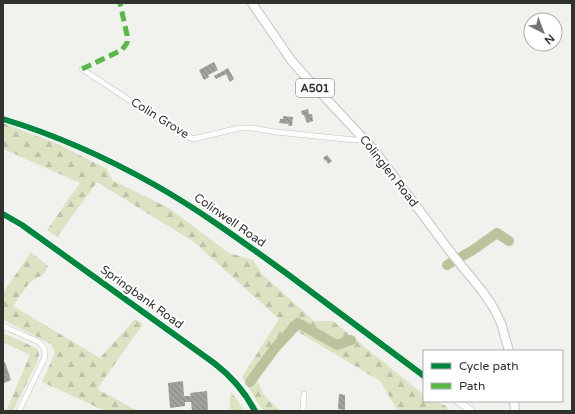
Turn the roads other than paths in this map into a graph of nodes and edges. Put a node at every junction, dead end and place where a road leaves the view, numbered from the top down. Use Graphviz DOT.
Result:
graph roads {
  1 [pos="252,3"];
  2 [pos="82,69"];
  3 [pos="3,119"];
  4 [pos="363,137"];
  5 [pos="3,214"];
  6 [pos="3,326"];
  7 [pos="509,350"];
  8 [pos="423,375"];
  9 [pos="304,394"];
  10 [pos="459,402"];
  11 [pos="19,411"];
  12 [pos="255,411"];
  13 [pos="303,411"];
  14 [pos="471,411"];
  1 -- 4 [label="main road, Colinglen Road / A501"];
  2 -- 4 [label="street, Colin Grove"];
  3 -- 8 [label="street, Colinwell Road"];
  4 -- 7 [label="main road, Colinglen Road / A501"];
  5 -- 12 [label="street, Springbank Road"];
  6 -- 11 [label="street"];
  9 -- 13 [label="street"];
  10 -- 14 [label="street"];
}
